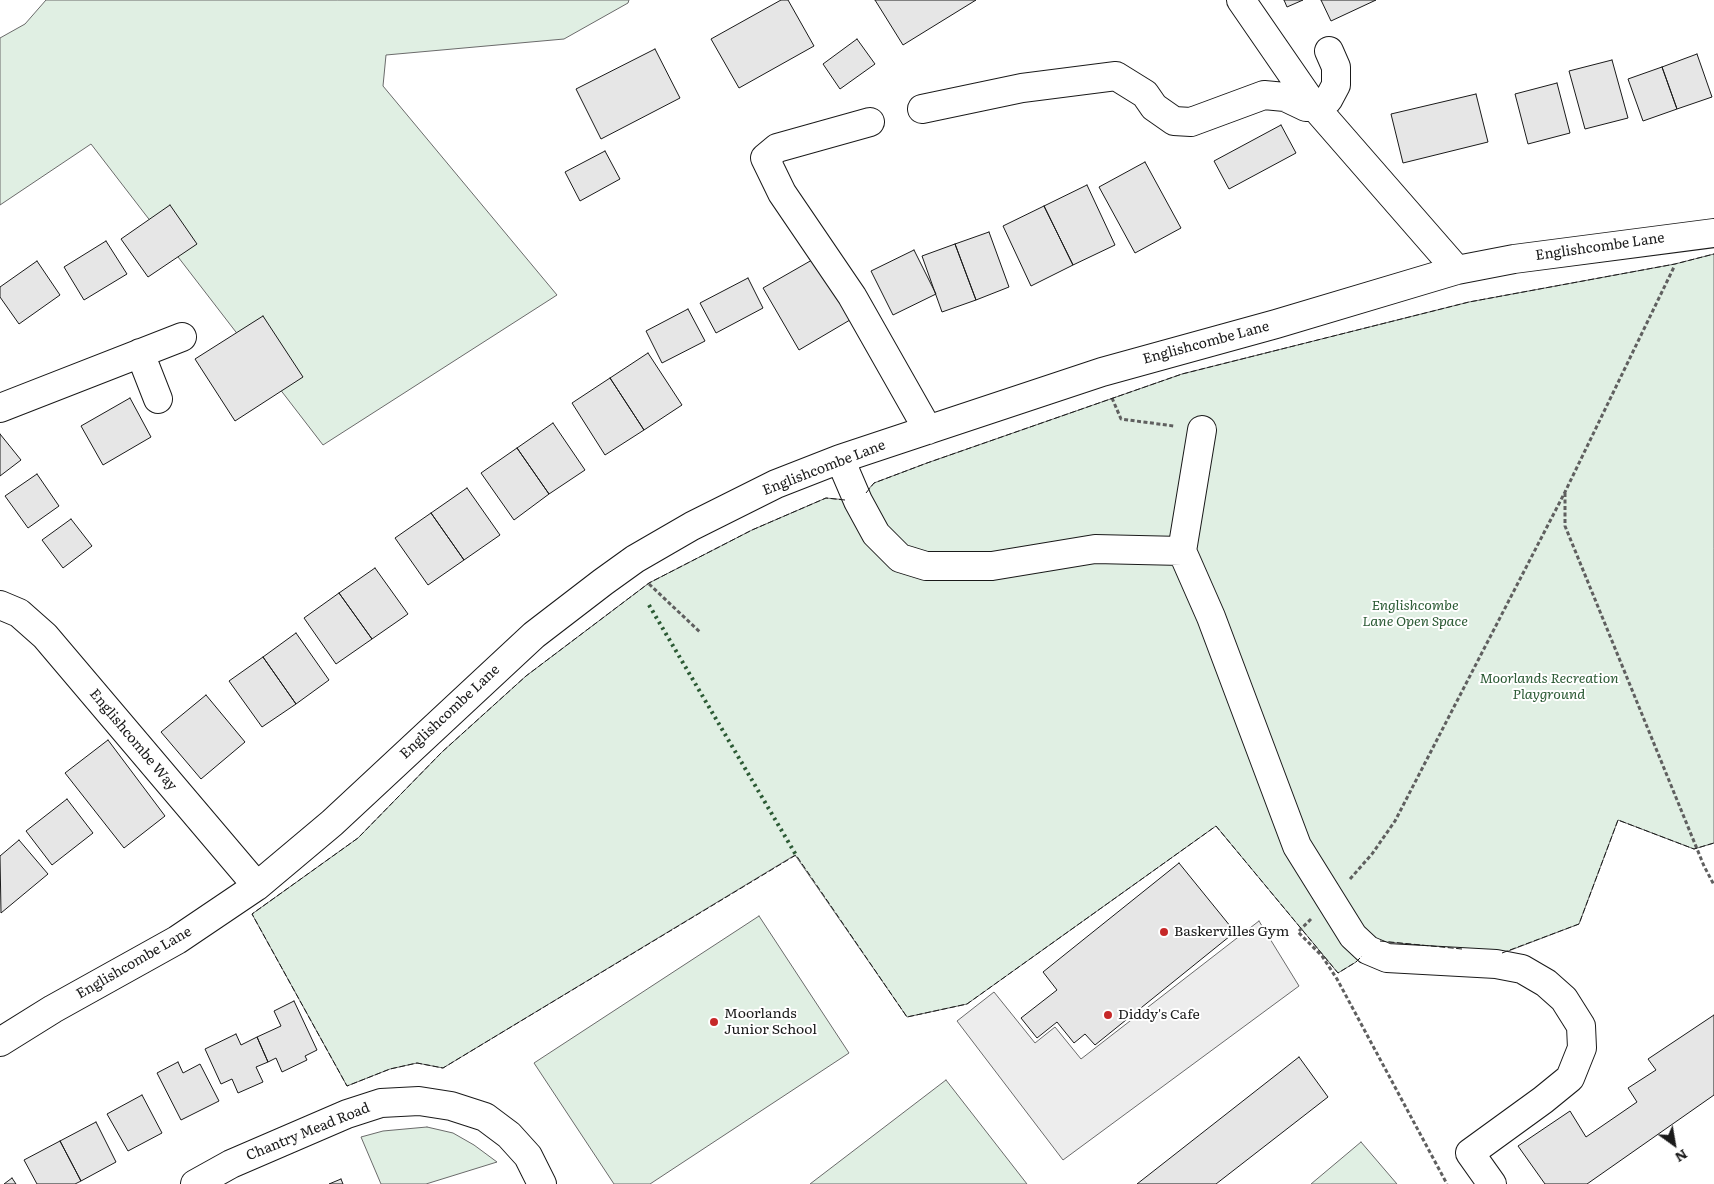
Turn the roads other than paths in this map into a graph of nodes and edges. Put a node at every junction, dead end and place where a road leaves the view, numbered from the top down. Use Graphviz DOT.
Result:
graph roads {
  1 [pos="1242,0"];
  2 [pos="1329,51"];
  3 [pos="1314,106"];
  4 [pos="922,109"];
  5 [pos="870,122"];
  6 [pos="1714,233"];
  7 [pos="1457,270"];
  8 [pos="182,337"];
  9 [pos="140,353"];
  10 [pos="158,399"];
  11 [pos="0,408"];
  12 [pos="928,430"];
  13 [pos="1202,430"];
  14 [pos="840,460"];
  15 [pos="1182,550"];
  16 [pos="0,605"];
  17 [pos="256,886"];
  18 [pos="0,1042"];
  19 [pos="195,1184"];
  20 [pos="542,1184"];
  21 [pos="1492,1184"];
  1 -- 3 [label="street"];
  2 -- 3 [label="street"];
  3 -- 4 [label="street"];
  3 -- 7 [label="street"];
  5 -- 12 [label="street"];
  6 -- 7 [label="street, Englishcombe Lane"];
  7 -- 12 [label="street, Englishcombe Lane"];
  8 -- 9 [label="street"];
  9 -- 10 [label="street"];
  9 -- 11 [label="street"];
  12 -- 14 [label="street, Englishcombe Lane"];
  13 -- 15 [label="street"];
  14 -- 15 [label="street"];
  14 -- 17 [label="street, Englishcombe Lane"];
  15 -- 21 [label="street"];
  16 -- 17 [label="street, Englishcombe Way"];
  17 -- 18 [label="street, Englishcombe Lane"];
  19 -- 20 [label="street, Chantry Mead Road"];
}
